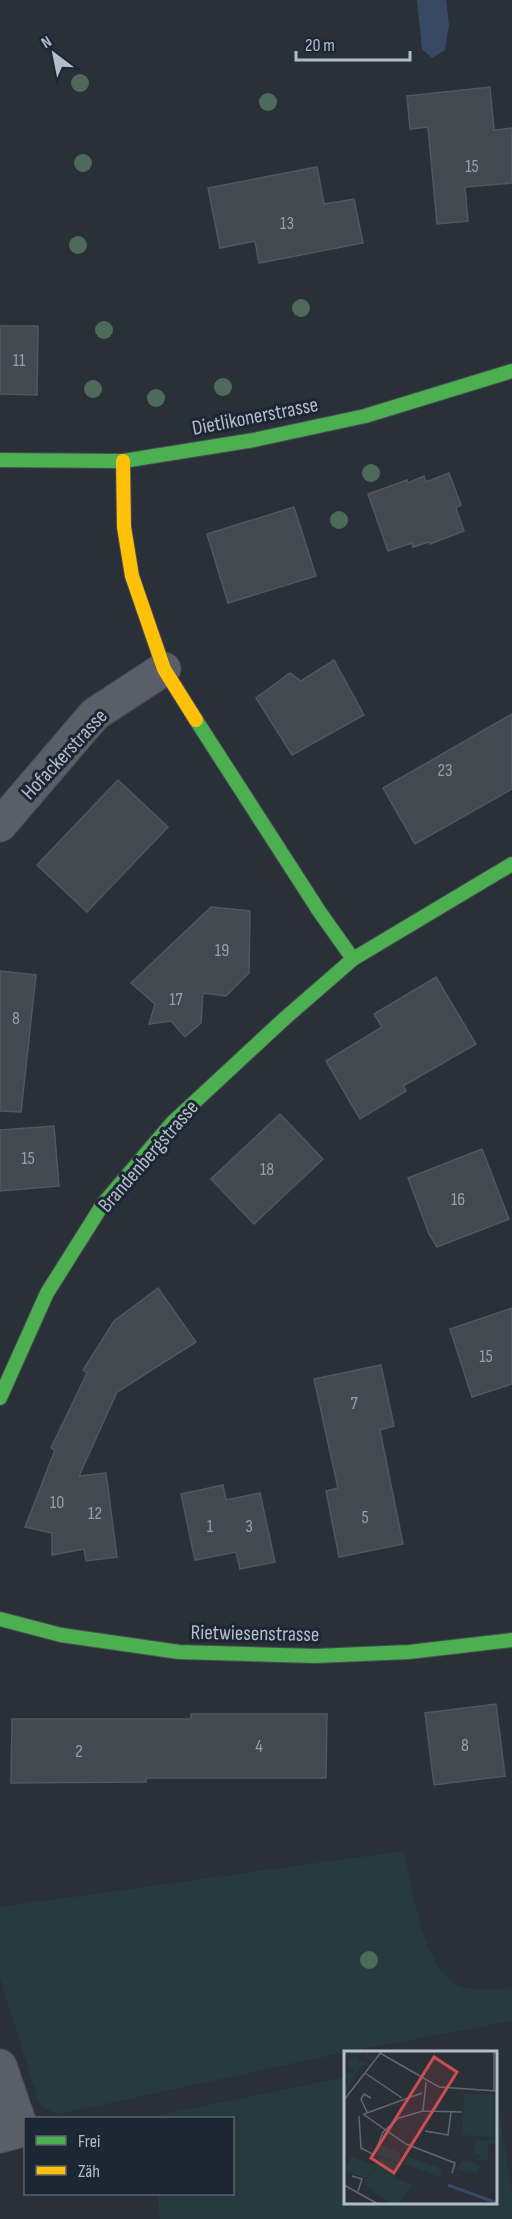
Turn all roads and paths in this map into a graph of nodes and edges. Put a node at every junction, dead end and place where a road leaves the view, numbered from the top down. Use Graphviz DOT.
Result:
graph roads {
  1 [pos="512,371"];
  2 [pos="0,460"];
  3 [pos="123,461"];
  4 [pos="164,669"];
  5 [pos="0,825"];
  6 [pos="512,864"];
  7 [pos="353,959"];
  8 [pos="0,1398"];
  9 [pos="0,1619"];
  10 [pos="512,1640"];
  11 [pos="0,2066"];
  12 [pos="11,2133"];
  1 -- 3 [label="street, Dietlikonerstrasse"];
  2 -- 3 [label="street, Dietlikonerstrasse"];
  3 -- 4 [label="street"];
  4 -- 5 [label="street, Hofackerstrasse"];
  4 -- 7 [label="street"];
  6 -- 7 [label="street, Brandenbergstrasse"];
  7 -- 8 [label="street, Brandenbergstrasse"];
  9 -- 10 [label="street, Rietwiesenstrasse"];
  11 -- 12 [label="street"];
}
